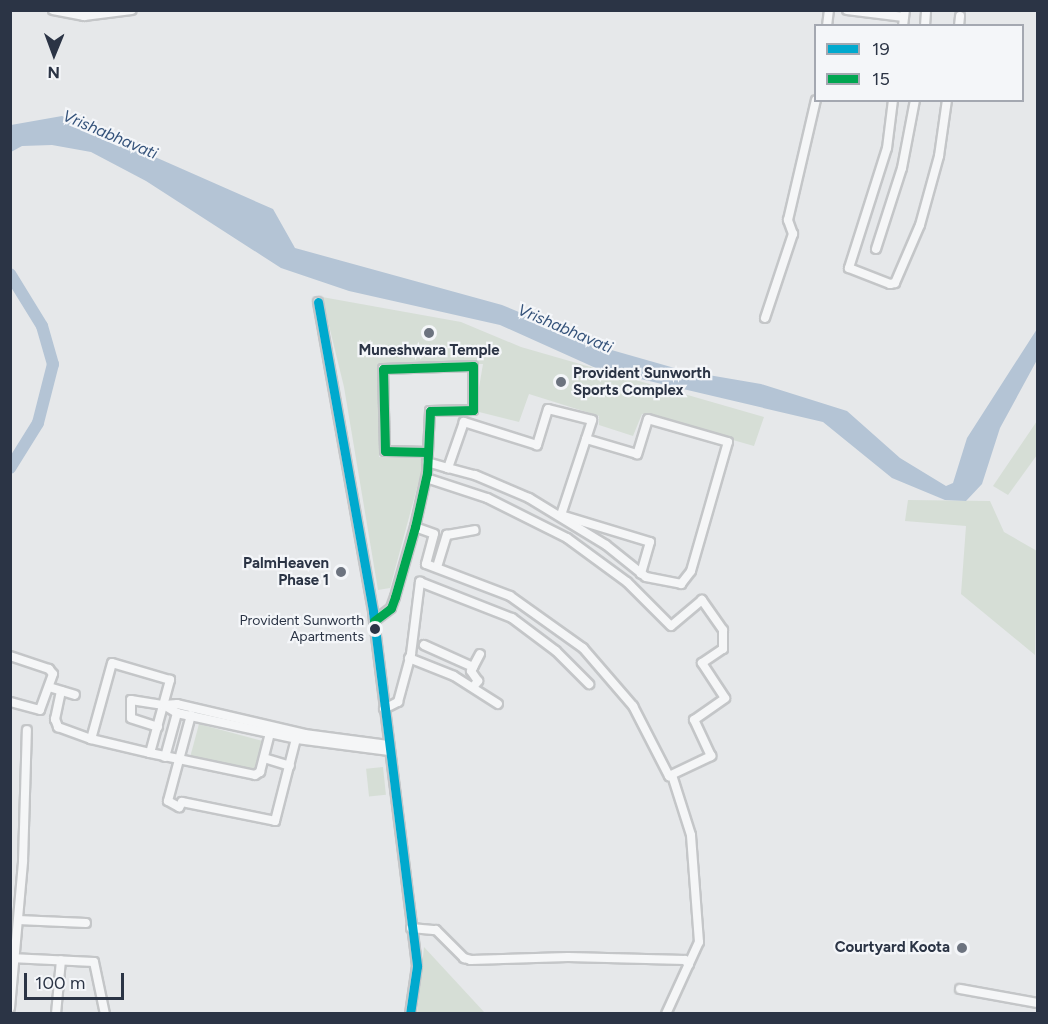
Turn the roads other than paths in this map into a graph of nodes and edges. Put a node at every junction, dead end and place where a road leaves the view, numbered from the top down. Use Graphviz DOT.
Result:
graph roads {
  1 [pos="53,10"];
  2 [pos="132,10"];
  3 [pos="847,10"];
  4 [pos="69,12"];
  5 [pos="872,12"];
  6 [pos="96,13"];
  7 [pos="960,16"];
  8 [pos="904,18"];
  9 [pos="959,24"];
  10 [pos="816,102"];
  11 [pos="893,102"];
  12 [pos="915,102"];
  13 [pos="947,102"];
  14 [pos="876,249"];
  15 [pos="318,302"];
  16 [pos="765,318"];
  17 [pos="586,439"];
  18 [pos="428,452"];
  19 [pos="427,462"];
  20 [pos="448,468"];
  21 [pos="426,478"];
  22 [pos="561,515"];
  23 [pos="415,527"];
  24 [pos="475,530"];
  25 [pos="437,567"];
  26 [pos="641,574"];
  27 [pos="374,621"];
  28 [pos="424,645"];
  29 [pos="480,654"];
  30 [pos="10,656"];
  31 [pos="410,658"];
  32 [pos="473,667"];
  33 [pos="589,684"];
  34 [pos="49,687"];
  35 [pos="472,687"];
  36 [pos="61,691"];
  37 [pos="75,695"];
  38 [pos="10,702"];
  39 [pos="498,704"];
  40 [pos="164,705"];
  41 [pos="384,709"];
  42 [pos="177,712"];
  43 [pos="191,715"];
  44 [pos="158,727"];
  45 [pos="27,730"];
  46 [pos="270,733"];
  47 [pos="297,736"];
  48 [pos="91,739"];
  49 [pos="389,748"];
  50 [pos="150,753"];
  51 [pos="165,757"];
  52 [pos="264,758"];
  53 [pos="179,761"];
  54 [pos="290,766"];
  55 [pos="672,775"];
  56 [pos="18,920"];
  57 [pos="86,923"];
  58 [pos="411,928"];
  59 [pos="13,959"];
  60 [pos="61,960"];
  61 [pos="689,965"];
  62 [pos="960,989"];
  63 [pos="1038,1003"];
  64 [pos="10,1008"];
  65 [pos="57,1014"];
  66 [pos="105,1014"];
  67 [pos="410,1014"];
  68 [pos="666,1014"];
  1 -- 4 [label="street"];
  2 -- 6 [label="street"];
  3 -- 5 [label="street"];
  4 -- 6 [label="street"];
  5 -- 8 [label="street"];
  7 -- 9 [label="street"];
  10 -- 16 [label="street"];
  11 -- 13 [label="street"];
  12 -- 14 [label="street"];
  15 -- 27 [label="street"];
  17 -- 20 [label="street"];
  17 -- 22 [label="street"];
  17 -- 26 [label="street"];
  18 -- 18 [label="street"];
  18 -- 19 [label="street"];
  19 -- 20 [label="street"];
  19 -- 21 [label="street"];
  20 -- 22 [label="street"];
  21 -- 23 [label="street"];
  21 -- 55 [label="street"];
  22 -- 26 [label="street"];
  22 -- 26 [label="street"];
  23 -- 25 [label="street"];
  23 -- 27 [label="street"];
  24 -- 25 [label="street"];
  25 -- 55 [label="street"];
  27 -- 41 [label="street"];
  28 -- 32 [label="street"];
  29 -- 32 [label="street"];
  30 -- 34 [label="street"];
  31 -- 33 [label="street"];
  31 -- 35 [label="street"];
  31 -- 41 [label="street"];
  32 -- 35 [label="street"];
  34 -- 36 [label="street"];
  34 -- 38 [label="street"];
  35 -- 39 [label="street"];
  36 -- 37 [label="street"];
  36 -- 48 [label="street"];
  40 -- 42 [label="street"];
  40 -- 44 [label="street"];
  40 -- 44 [label="street"];
  40 -- 47 [label="street"];
  40 -- 48 [label="street"];
  41 -- 49 [label="street"];
  42 -- 43 [label="street"];
  42 -- 51 [label="street"];
  43 -- 46 [label="street"];
  43 -- 53 [label="street"];
  44 -- 50 [label="street"];
  45 -- 56 [label="street"];
  46 -- 47 [label="street"];
  46 -- 52 [label="street"];
  47 -- 49 [label="street"];
  47 -- 54 [label="street"];
  48 -- 50 [label="street"];
  49 -- 58 [label="street"];
  50 -- 51 [label="street"];
  51 -- 53 [label="street"];
  52 -- 53 [label="street"];
  52 -- 54 [label="street"];
  53 -- 54 [label="street"];
  55 -- 61 [label="street"];
  56 -- 57 [label="street"];
  56 -- 59 [label="street"];
  58 -- 61 [label="street"];
  58 -- 67 [label="street"];
  59 -- 60 [label="street"];
  59 -- 64 [label="street"];
  60 -- 65 [label="street"];
  60 -- 66 [label="street"];
  61 -- 68 [label="street"];
  62 -- 63 [label="street"];
}
